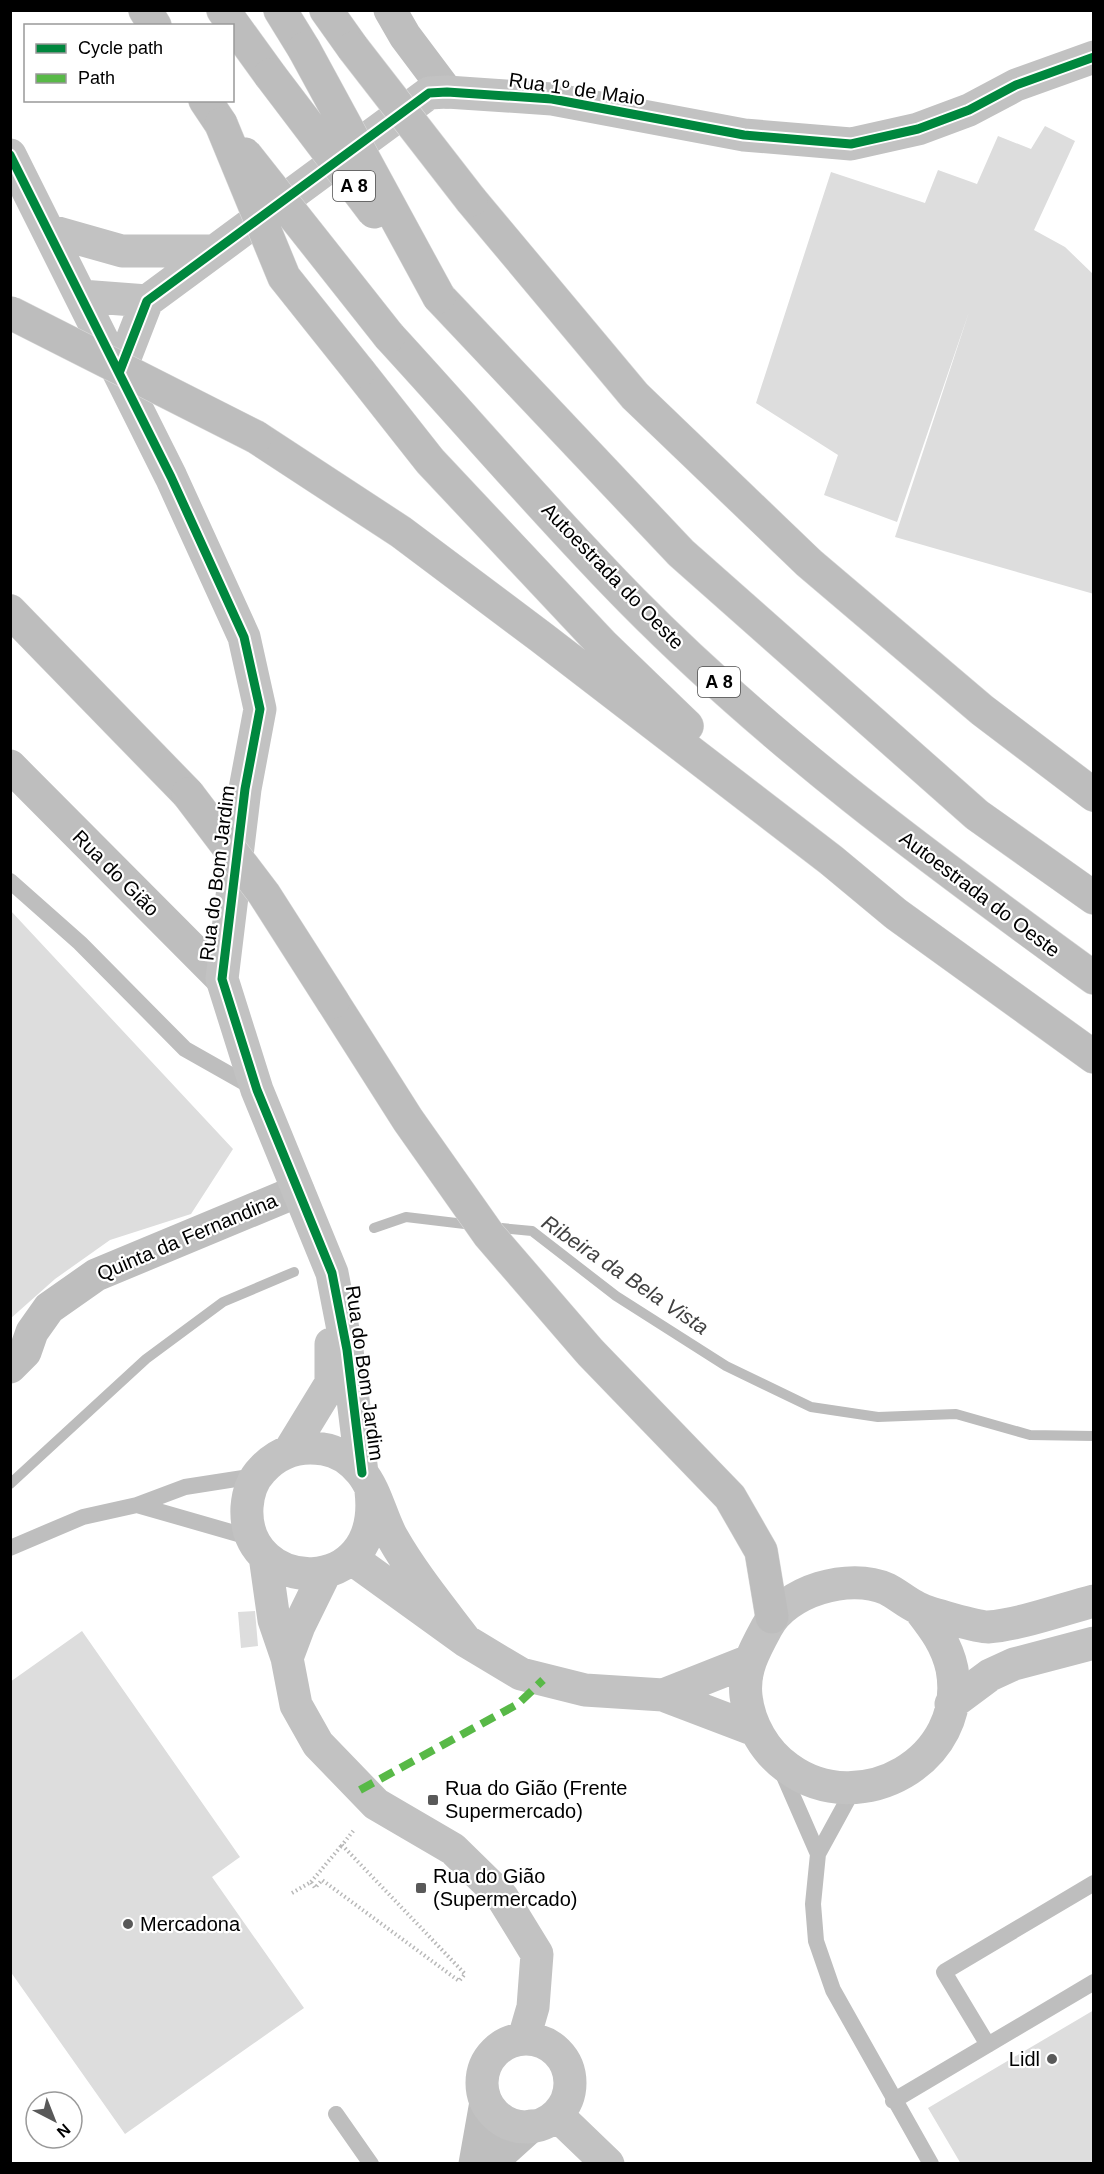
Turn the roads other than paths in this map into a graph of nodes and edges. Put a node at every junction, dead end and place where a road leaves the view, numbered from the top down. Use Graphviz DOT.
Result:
graph roads {
  1 [pos="145,10"];
  2 [pos="224,10"];
  3 [pos="280,10"];
  4 [pos="326,10"];
  5 [pos="337,10"];
  6 [pos="390,10"];
  7 [pos="154,24"];
  8 [pos="234,24"];
  9 [pos="234,24"];
  10 [pos="353,48"];
  11 [pos="1094,57"];
  12 [pos="447,92"];
  13 [pos="213,112"];
  14 [pos="10,155"];
  15 [pos="48,230"];
  16 [pos="122,251"];
  17 [pos="212,251"];
  18 [pos="81,296"];
  19 [pos="439,297"];
  20 [pos="147,301"];
  21 [pos="11,313"];
  22 [pos="119,373"];
  23 [pos="10,611"];
  24 [pos="10,766"];
  25 [pos="1094,795"];
  26 [pos="831,860"];
  27 [pos="10,881"];
  28 [pos="1094,898"];
  29 [pos="1094,978"];
  30 [pos="222,979"];
  31 [pos="1094,1058"];
  32 [pos="257,1090"];
  33 [pos="298,1191"];
  34 [pos="332,1273"];
  35 [pos="10,1368"];
  36 [pos="290,1450"];
  37 [pos="256,1476"];
  38 [pos="366,1482"];
  39 [pos="136,1505"];
  40 [pos="259,1547"];
  41 [pos="10,1548"];
  42 [pos="338,1566"];
  43 [pos="1094,1601"];
  44 [pos="920,1610"];
  45 [pos="772,1617"];
  46 [pos="466,1641"];
  47 [pos="1094,1643"];
  48 [pos="287,1658"];
  49 [pos="749,1660"];
  50 [pos="663,1695"];
  51 [pos="951,1704"];
  52 [pos="755,1730"];
  53 [pos="778,1761"];
  54 [pos="853,1790"];
  55 [pos="818,1854"];
  56 [pos="1094,1883"];
  57 [pos="1094,1982"];
  58 [pos="524,2038"];
  59 [pos="988,2045"];
  60 [pos="893,2101"];
  61 [pos="486,2102"];
  62 [pos="336,2114"];
  63 [pos="544,2121"];
  64 [pos="371,2163"];
  65 [pos="475,2163"];
  66 [pos="489,2163"];
  67 [pos="608,2163"];
  68 [pos="931,2163"];
  1 -- 7 [label="highway"];
  2 -- 8 [label="highway, A 8, bridge"];
  3 -- 19 [label="highway, bridge"];
  4 -- 10 [label="highway"];
  5 -- 10 [label="highway"];
  6 -- 12 [label="street"];
  9 -- 19 [label="highway, A 8, bridge"];
  10 -- 25 [label="highway, bridge"];
  11 -- 12 [label="street, Rua 1º de Maio"];
  12 -- 17 [label="street, Rua 1º de Maio"];
  13 -- 26 [label="highway, bridge"];
  13 -- 29 [label="highway, Autoestrada do Oeste / A 8, bridge"];
  14 -- 15 [label="street"];
  15 -- 16 [label="street"];
  15 -- 18 [label="street"];
  16 -- 17 [label="street"];
  16 -- 18 [label="street"];
  17 -- 20 [label="street, Rua 1º de Maio"];
  18 -- 20 [label="street"];
  18 -- 22 [label="street, Rua do Bom Jardim"];
  19 -- 28 [label="highway, A 8"];
  20 -- 22 [label="street"];
  21 -- 26 [label="highway, bridge"];
  22 -- 30 [label="street, Rua do Bom Jardim"];
  23 -- 45 [label="highway, bridge"];
  24 -- 30 [label="street, Rua do Gião"];
  26 -- 31 [label="highway"];
  27 -- 32 [label="lane"];
  30 -- 32 [label="street, Rua do Bom Jardim"];
  32 -- 33 [label="street, Rua do Bom Jardim"];
  33 -- 34 [label="street, Rua do Bom Jardim"];
  33 -- 35 [label="street, Quinta da Fernandina"];
  34 -- 36 [label="street, Rua do Bom Jardim"];
  34 -- 38 [label="street, Rua do Bom Jardim"];
  36 -- 37 [label="street"];
  36 -- 38 [label="street"];
  37 -- 39 [label="lane"];
  37 -- 40 [label="street"];
  38 -- 42 [label="street"];
  38 -- 46 [label="street"];
  39 -- 40 [label="lane"];
  39 -- 41 [label="lane"];
  40 -- 42 [label="street"];
  40 -- 48 [label="street"];
  42 -- 46 [label="street"];
  42 -- 48 [label="street"];
  43 -- 44 [label="street"];
  44 -- 45 [label="street"];
  44 -- 51 [label="street"];
  45 -- 49 [label="street"];
  46 -- 50 [label="street"];
  47 -- 51 [label="street"];
  48 -- 58 [label="street"];
  49 -- 50 [label="street"];
  49 -- 52 [label="street"];
  50 -- 52 [label="street"];
  51 -- 54 [label="street"];
  52 -- 53 [label="street"];
  53 -- 54 [label="street"];
  53 -- 55 [label="lane"];
  54 -- 55 [label="lane"];
  55 -- 60 [label="lane"];
  56 -- 59 [label="lane"];
  57 -- 59 [label="lane"];
  58 -- 61 [label="street"];
  58 -- 63 [label="street"];
  59 -- 60 [label="lane"];
  60 -- 68 [label="lane"];
  61 -- 63 [label="street"];
  61 -- 65 [label="street"];
  62 -- 64 [label="lane"];
  63 -- 66 [label="street"];
  63 -- 67 [label="street"];
}
